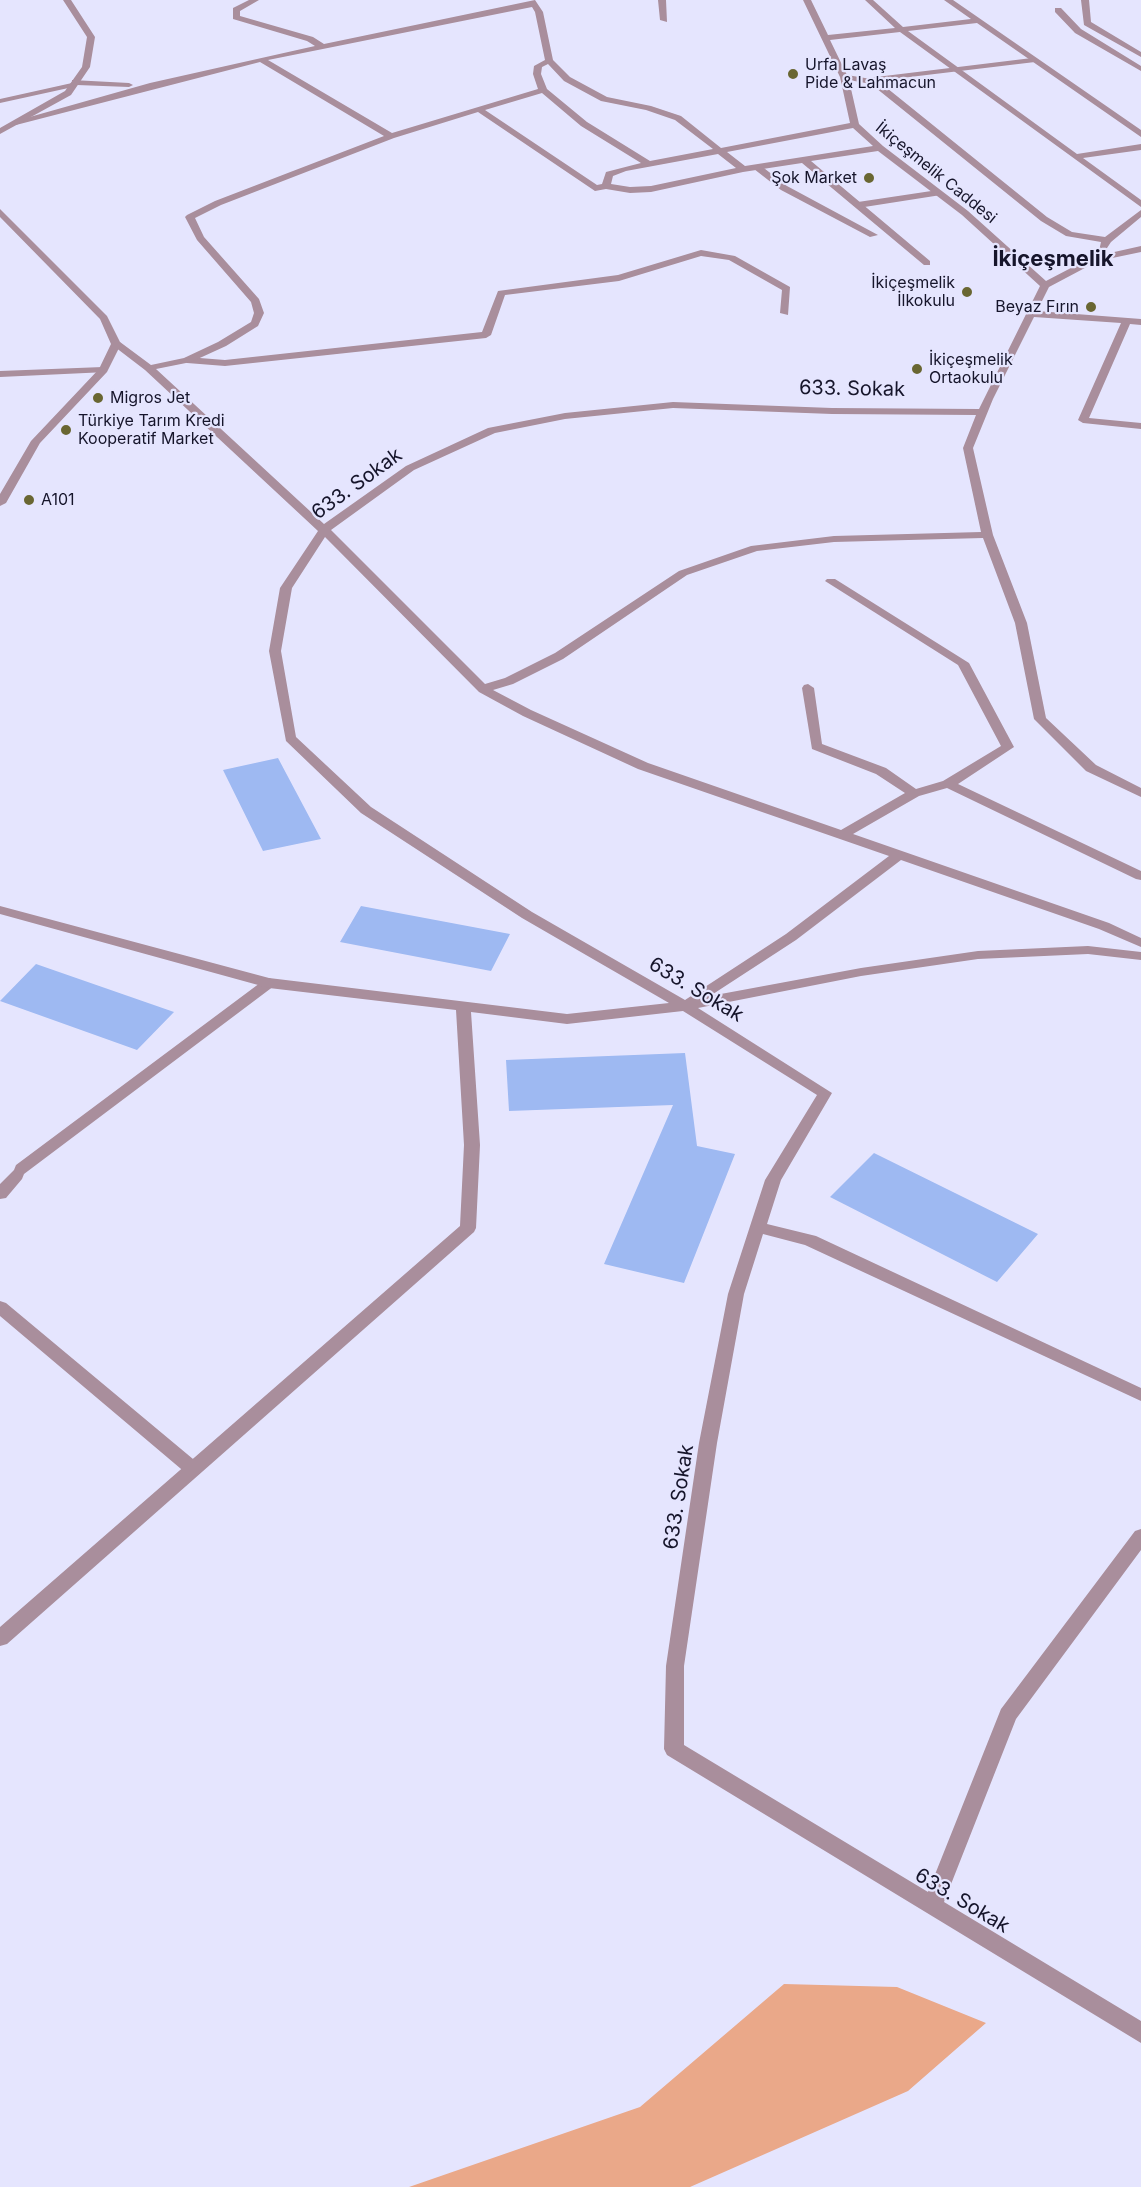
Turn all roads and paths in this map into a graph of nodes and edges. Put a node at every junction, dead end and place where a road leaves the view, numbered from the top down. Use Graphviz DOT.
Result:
graph roads {
  1 [pos="67,0"];
  2 [pos="255,0"];
  3 [pos="662,0"];
  4 [pos="807,0"];
  5 [pos="869,0"];
  6 [pos="948,0"];
  7 [pos="1085,0"];
  8 [pos="533,2"];
  9 [pos="1058,10"];
  10 [pos="664,20"];
  11 [pos="978,21"];
  12 [pos="903,31"];
  13 [pos="826,38"];
  14 [pos="323,46"];
  15 [pos="1141,55"];
  16 [pos="261,59"];
  17 [pos="1032,60"];
  18 [pos="549,62"];
  19 [pos="1141,69"];
  20 [pos="954,70"];
  21 [pos="844,77"];
  22 [pos="868,80"];
  23 [pos="74,83"];
  24 [pos="153,84"];
  25 [pos="543,90"];
  26 [pos="0,101"];
  27 [pos="478,109"];
  28 [pos="16,122"];
  29 [pos="855,125"];
  30 [pos="0,131"];
  31 [pos="1141,134"];
  32 [pos="391,136"];
  33 [pos="1141,147"];
  34 [pos="880,148"];
  35 [pos="719,150"];
  36 [pos="1075,157"];
  37 [pos="805,161"];
  38 [pos="648,164"];
  39 [pos="758,167"];
  40 [pos="743,169"];
  41 [pos="606,186"];
  42 [pos="938,193"];
  43 [pos="1141,204"];
  44 [pos="858,205"];
  45 [pos="0,212"];
  46 [pos="1141,213"];
  47 [pos="873,235"];
  48 [pos="1107,240"];
  49 [pos="1141,249"];
  50 [pos="1095,259"];
  51 [pos="927,263"];
  52 [pos="1045,285"];
  53 [pos="785,313"];
  54 [pos="1033,314"];
  55 [pos="1128,321"];
  56 [pos="1141,322"];
  57 [pos="116,344"];
  58 [pos="187,360"];
  59 [pos="149,368"];
  60 [pos="103,370"];
  61 [pos="0,374"];
  62 [pos="983,412"];
  63 [pos="1141,426"];
  64 [pos="2,497"];
  65 [pos="324,530"];
  66 [pos="987,535"];
  67 [pos="831,581"];
  68 [pos="808,688"];
  69 [pos="483,689"];
  70 [pos="948,784"];
  71 [pos="914,793"];
  72 [pos="1141,794"];
  73 [pos="842,835"];
  74 [pos="899,855"];
  75 [pos="1141,876"];
  76 [pos="0,910"];
  77 [pos="1141,943"];
  78 [pos="1141,956"];
  79 [pos="269,983"];
  80 [pos="685,1006"];
  81 [pos="463,1007"];
  82 [pos="0,1194"];
  83 [pos="758,1227"];
  84 [pos="0,1307"];
  85 [pos="1141,1395"];
  86 [pos="193,1469"];
  87 [pos="1141,1536"];
  88 [pos="3,1631"];
  89 [pos="932,1907"];
  90 [pos="1141,2033"];
  1 -- 23 [label="street"];
  2 -- 14 [label="street"];
  3 -- 10 [label="street"];
  4 -- 13 [label="street, İkiçeşmelik Caddesi"];
  5 -- 12 [label="street"];
  6 -- 11 [label="street"];
  7 -- 15 [label="street"];
  8 -- 14 [label="street"];
  8 -- 18 [label="street"];
  9 -- 19 [label="street"];
  11 -- 12 [label="street"];
  11 -- 17 [label="street"];
  12 -- 13 [label="street"];
  12 -- 20 [label="street"];
  13 -- 21 [label="street, İkiçeşmelik Caddesi"];
  14 -- 16 [label="street"];
  16 -- 24 [label="street"];
  16 -- 32 [label="street"];
  17 -- 20 [label="street"];
  17 -- 31 [label="street"];
  18 -- 25 [label="street"];
  18 -- 35 [label="street"];
  20 -- 22 [label="street"];
  20 -- 36 [label="street"];
  21 -- 22 [label="street"];
  21 -- 29 [label="street, İkiçeşmelik Caddesi"];
  22 -- 48 [label="street"];
  23 -- 24 [label="street"];
  23 -- 26 [label="street"];
  23 -- 28 [label="street"];
  24 -- 28 [label="street"];
  25 -- 27 [label="street"];
  25 -- 38 [label="street"];
  27 -- 32 [label="street"];
  27 -- 41 [label="street"];
  28 -- 30 [label="street"];
  29 -- 34 [label="street, İkiçeşmelik Caddesi"];
  29 -- 35 [label="street"];
  32 -- 58 [label="street"];
  33 -- 36 [label="street"];
  34 -- 37 [label="street"];
  34 -- 42 [label="street, İkiçeşmelik Caddesi"];
  35 -- 38 [label="street"];
  35 -- 40 [label="street"];
  36 -- 43 [label="street"];
  37 -- 39 [label="street"];
  37 -- 44 [label="street"];
  38 -- 41 [label="street"];
  39 -- 40 [label="street"];
  39 -- 47 [label="street"];
  40 -- 41 [label="street"];
  42 -- 44 [label="street"];
  42 -- 52 [label="street, İkiçeşmelik Caddesi"];
  44 -- 51 [label="street"];
  45 -- 57 [label="street"];
  46 -- 48 [label="street"];
  48 -- 50 [label="street"];
  49 -- 50 [label="street"];
  50 -- 52 [label="street"];
  52 -- 54 [label="street"];
  53 -- 58 [label="street"];
  54 -- 55 [label="street"];
  54 -- 62 [label="street"];
  55 -- 56 [label="street"];
  55 -- 63 [label="street"];
  57 -- 59 [label="street"];
  57 -- 60 [label="street"];
  58 -- 59 [label="street"];
  59 -- 65 [label="street"];
  60 -- 61 [label="street"];
  60 -- 64 [label="street"];
  62 -- 65 [label="street, 633. Sokak"];
  62 -- 66 [label="street"];
  65 -- 69 [label="street"];
  65 -- 80 [label="street, 633. Sokak"];
  66 -- 69 [label="street"];
  66 -- 72 [label="street"];
  67 -- 70 [label="street"];
  68 -- 71 [label="street"];
  69 -- 73 [label="street"];
  70 -- 71 [label="street"];
  70 -- 75 [label="street"];
  71 -- 73 [label="street"];
  73 -- 74 [label="street"];
  74 -- 77 [label="street"];
  74 -- 80 [label="street"];
  76 -- 79 [label="street"];
  78 -- 80 [label="street"];
  79 -- 81 [label="street"];
  79 -- 82 [label="street"];
  80 -- 81 [label="street"];
  80 -- 83 [label="street, 633. Sokak"];
  81 -- 86 [label="street"];
  83 -- 85 [label="street"];
  83 -- 89 [label="street, 633. Sokak"];
  84 -- 86 [label="street"];
  86 -- 88 [label="street"];
  87 -- 89 [label="street"];
  89 -- 90 [label="street, 633. Sokak"];
}
